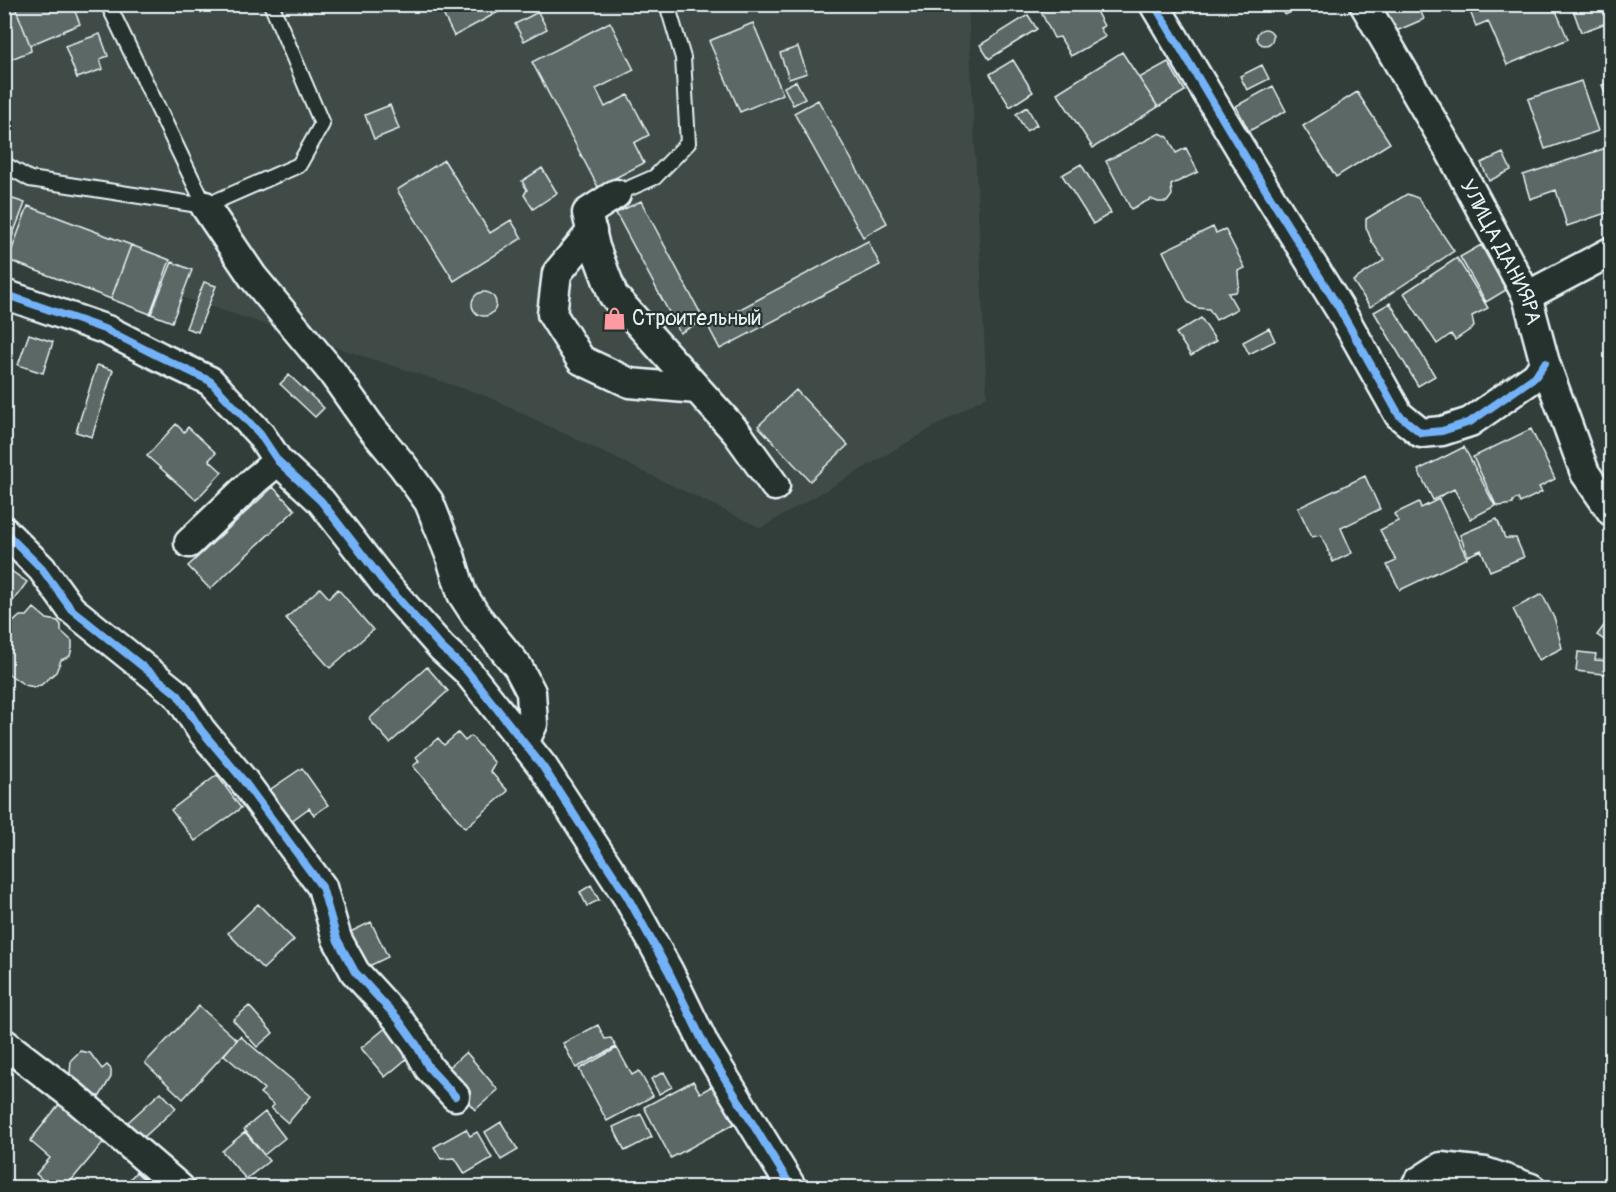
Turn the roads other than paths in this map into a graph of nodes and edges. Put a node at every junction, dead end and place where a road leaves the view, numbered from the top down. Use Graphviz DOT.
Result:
graph roads {
  1 [pos="108,4"];
  2 [pos="272,4"];
  3 [pos="667,4"];
  4 [pos="1154,4"];
  5 [pos="1364,4"];
  6 [pos="4,164"];
  7 [pos="616,194"];
  8 [pos="205,206"];
  9 [pos="592,231"];
  10 [pos="1611,251"];
  11 [pos="4,294"];
  12 [pos="1527,296"];
  13 [pos="1545,363"];
  14 [pos="697,389"];
  15 [pos="278,461"];
  16 [pos="775,486"];
  17 [pos="1611,512"];
  18 [pos="4,531"];
  19 [pos="189,543"];
  20 [pos="524,743"];
  21 [pos="4,1043"];
  22 [pos="455,1096"];
  23 [pos="180,1188"];
  24 [pos="792,1188"];
  25 [pos="1415,1188"];
  26 [pos="1531,1188"];
  1 -- 8 [label="lane"];
  2 -- 8 [label="lane"];
  3 -- 7 [label="lane"];
  4 -- 13 [label="street"];
  5 -- 12 [label="street, УЛИЦА ДАНИЯРА"];
  6 -- 8 [label="lane"];
  7 -- 9 [label="street"];
  8 -- 20 [label="street"];
  9 -- 14 [label="street"];
  9 -- 14 [label="street"];
  10 -- 12 [label="street"];
  11 -- 15 [label="street"];
  12 -- 13 [label="street, УЛИЦА ДАНИЯРА"];
  13 -- 17 [label="street, УЛИЦА ДАНИЯРА"];
  14 -- 16 [label="street"];
  15 -- 19 [label="street"];
  15 -- 20 [label="street"];
  18 -- 22 [label="street"];
  20 -- 24 [label="street"];
  21 -- 23 [label="street"];
  25 -- 26 [label="street"];
}
